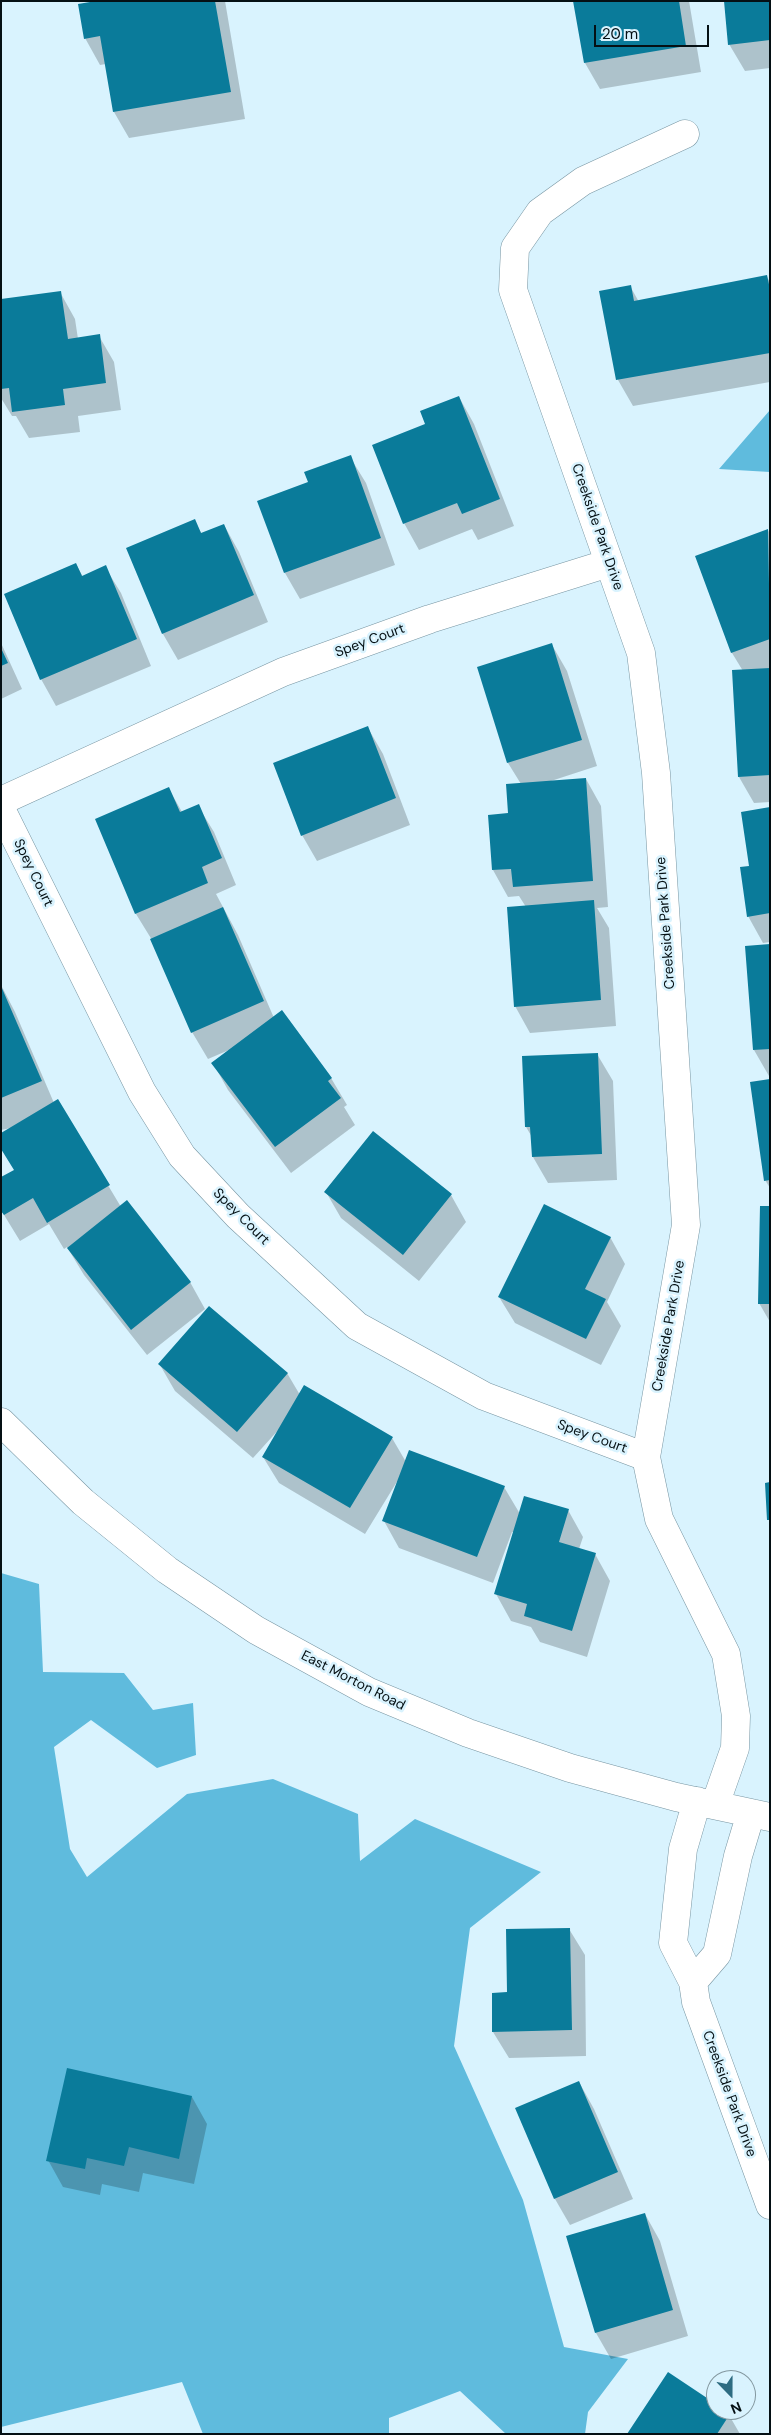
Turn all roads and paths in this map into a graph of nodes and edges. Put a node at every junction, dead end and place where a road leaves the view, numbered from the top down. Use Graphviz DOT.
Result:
graph roads {
  1 [pos="685,134"];
  2 [pos="609,563"];
  3 [pos="1,801"];
  4 [pos="1,809"];
  5 [pos="1,1422"];
  6 [pos="646,1457"];
  7 [pos="706,1803"];
  8 [pos="761,1815"];
  9 [pos="693,1982"];
  10 [pos="770,2205"];
  1 -- 2 [label="street, Creekside Park Drive"];
  2 -- 3 [label="street, Spey Court"];
  2 -- 6 [label="street, Creekside Park Drive"];
  4 -- 6 [label="street, Spey Court"];
  5 -- 7 [label="street, East Morton Road"];
  6 -- 7 [label="street, Creekside Park Drive"];
  7 -- 8 [label="street, East Morton Road"];
  7 -- 9 [label="street, Creekside Park Drive"];
  8 -- 9 [label="street"];
  9 -- 10 [label="street, Creekside Park Drive"];
}
